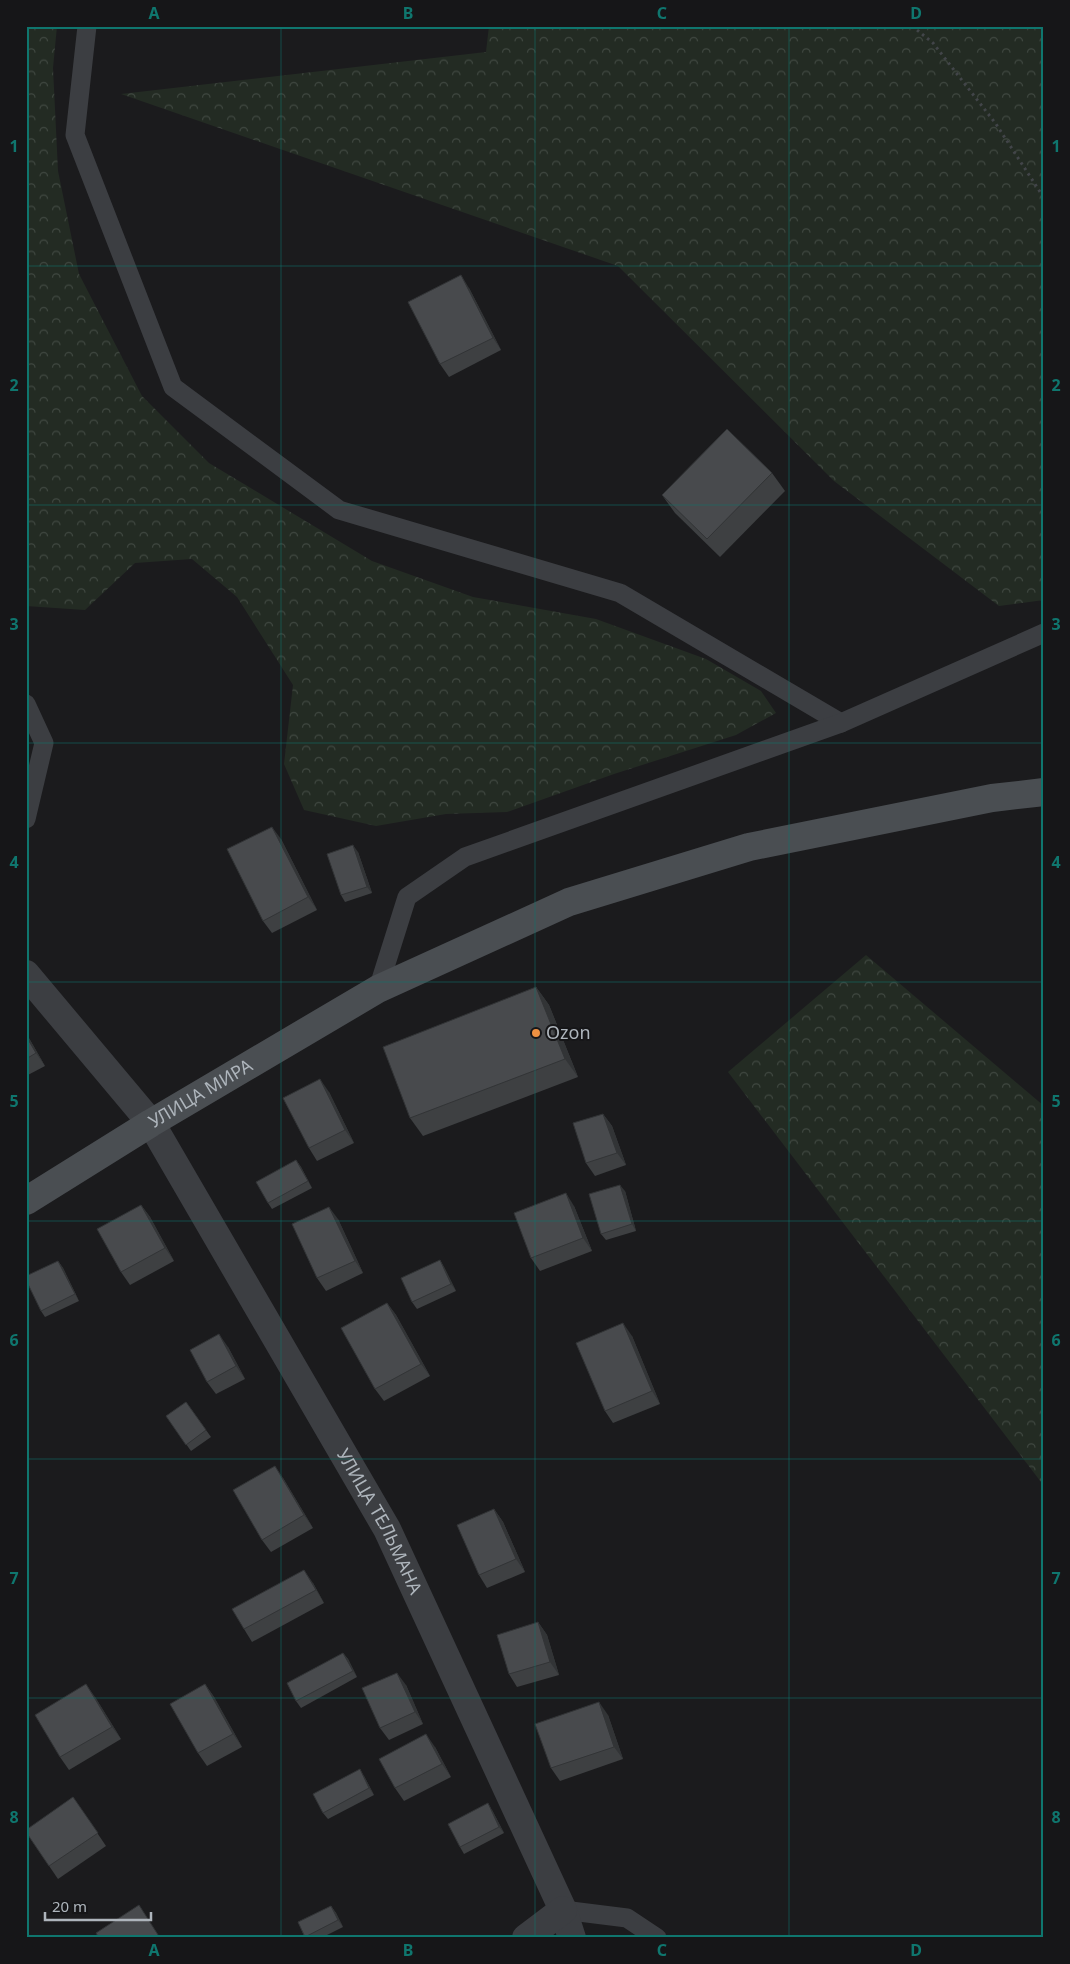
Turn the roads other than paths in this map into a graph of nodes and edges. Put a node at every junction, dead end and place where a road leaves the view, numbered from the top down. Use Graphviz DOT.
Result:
graph roads {
  1 [pos="87,26"];
  2 [pos="1044,632"];
  3 [pos="26,704"];
  4 [pos="841,723"];
  5 [pos="1044,792"];
  6 [pos="26,819"];
  7 [pos="26,974"];
  8 [pos="378,989"];
  9 [pos="151,1123"];
  10 [pos="26,1201"];
  11 [pos="563,1910"];
  12 [pos="526,1938"];
  13 [pos="572,1938"];
  14 [pos="657,1938"];
  1 -- 4 [label="lane"];
  2 -- 4 [label="lane"];
  3 -- 6 [label="lane"];
  4 -- 8 [label="lane"];
  5 -- 8 [label="main road, УЛИЦА МИРА"];
  7 -- 9 [label="street, УЛИЦА ТЕЛЬМАНА"];
  8 -- 9 [label="main road, УЛИЦА МИРА"];
  9 -- 10 [label="main road, УЛИЦА МИРА"];
  9 -- 11 [label="street, УЛИЦА ТЕЛЬМАНА"];
  11 -- 12 [label="street"];
  11 -- 13 [label="street, УЛИЦА ТЕЛЬМАНА"];
  11 -- 14 [label="lane"];
}
